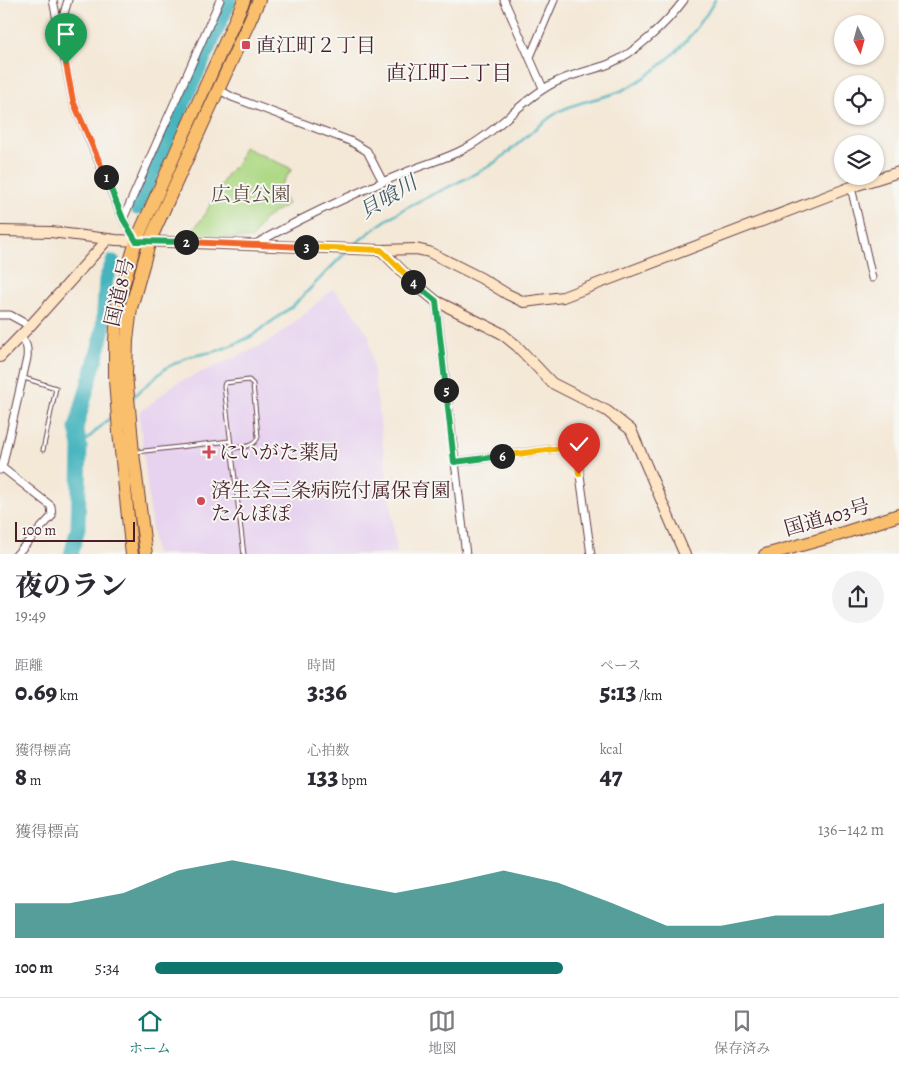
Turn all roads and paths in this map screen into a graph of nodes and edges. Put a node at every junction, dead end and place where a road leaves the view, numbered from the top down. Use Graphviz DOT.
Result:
graph roads {
  1 [pos="53,0"];
  2 [pos="68,0"];
  3 [pos="220,0"];
  4 [pos="244,0"];
  5 [pos="258,0"];
  6 [pos="504,0"];
  7 [pos="554,0"];
  8 [pos="684,0"];
  9 [pos="60,27"];
  10 [pos="530,56"];
  11 [pos="544,88"];
  12 [pos="218,90"];
  13 [pos="899,172"];
  14 [pos="383,182"];
  15 [pos="851,187"];
  16 [pos="123,219"];
  17 [pos="0,231"];
  18 [pos="108,238"];
  19 [pos="150,240"];
  20 [pos="136,241"];
  21 [pos="254,245"];
  22 [pos="380,250"];
  23 [pos="872,278"];
  24 [pos="436,301"];
  25 [pos="0,315"];
  26 [pos="30,326"];
  27 [pos="19,336"];
  28 [pos="0,357"];
  29 [pos="121,377"];
  30 [pos="24,378"];
  31 [pos="230,441"];
  32 [pos="231,448"];
  33 [pos="43,450"];
  34 [pos="133,453"];
  35 [pos="454,462"];
  36 [pos="1,468"];
  37 [pos="899,515"];
  38 [pos="16,554"];
  39 [pos="132,554"];
  40 [pos="146,554"];
  41 [pos="244,554"];
  42 [pos="466,554"];
  43 [pos="591,554"];
  44 [pos="685,554"];
  45 [pos="765,554"];
  1 -- 9 [label="street"];
  2 -- 9 [label="street"];
  3 -- 16 [label="street"];
  4 -- 20 [label="highway, 国道8号"];
  5 -- 12 [label="highway, 国道8号"];
  6 -- 10 [label="street"];
  7 -- 10 [label="street"];
  8 -- 11 [label="street"];
  9 -- 16 [label="street"];
  10 -- 11 [label="street"];
  11 -- 14 [label="street"];
  12 -- 14 [label="street"];
  12 -- 19 [label="highway, 国道8号"];
  13 -- 15 [label="street"];
  14 -- 21 [label="street"];
  15 -- 22 [label="street"];
  15 -- 23 [label="street"];
  16 -- 20 [label="street"];
  17 -- 18 [label="street"];
  18 -- 20 [label="street"];
  18 -- 26 [label="street"];
  19 -- 20 [label="street"];
  19 -- 21 [label="street"];
  19 -- 29 [label="highway, 国道8号"];
  20 -- 29 [label="highway, 国道8号"];
  21 -- 22 [label="street"];
  22 -- 24 [label="street"];
  24 -- 35 [label="street"];
  24 -- 44 [label="street"];
  25 -- 26 [label="street"];
  26 -- 27 [label="street"];
  27 -- 28 [label="street"];
  27 -- 30 [label="street"];
  29 -- 34 [label="highway, 国道8号"];
  29 -- 39 [label="highway, 国道8号"];
  30 -- 33 [label="lane"];
  30 -- 36 [label="street"];
  31 -- 32 [label="lane"];
  31 -- 32 [label="lane"];
  31 -- 34 [label="lane"];
  32 -- 41 [label="lane"];
  34 -- 40 [label="highway, 国道8号"];
  35 -- 42 [label="street"];
  35 -- 43 [label="street"];
  36 -- 38 [label="street"];
  37 -- 45 [label="highway, 国道403号"];
}
